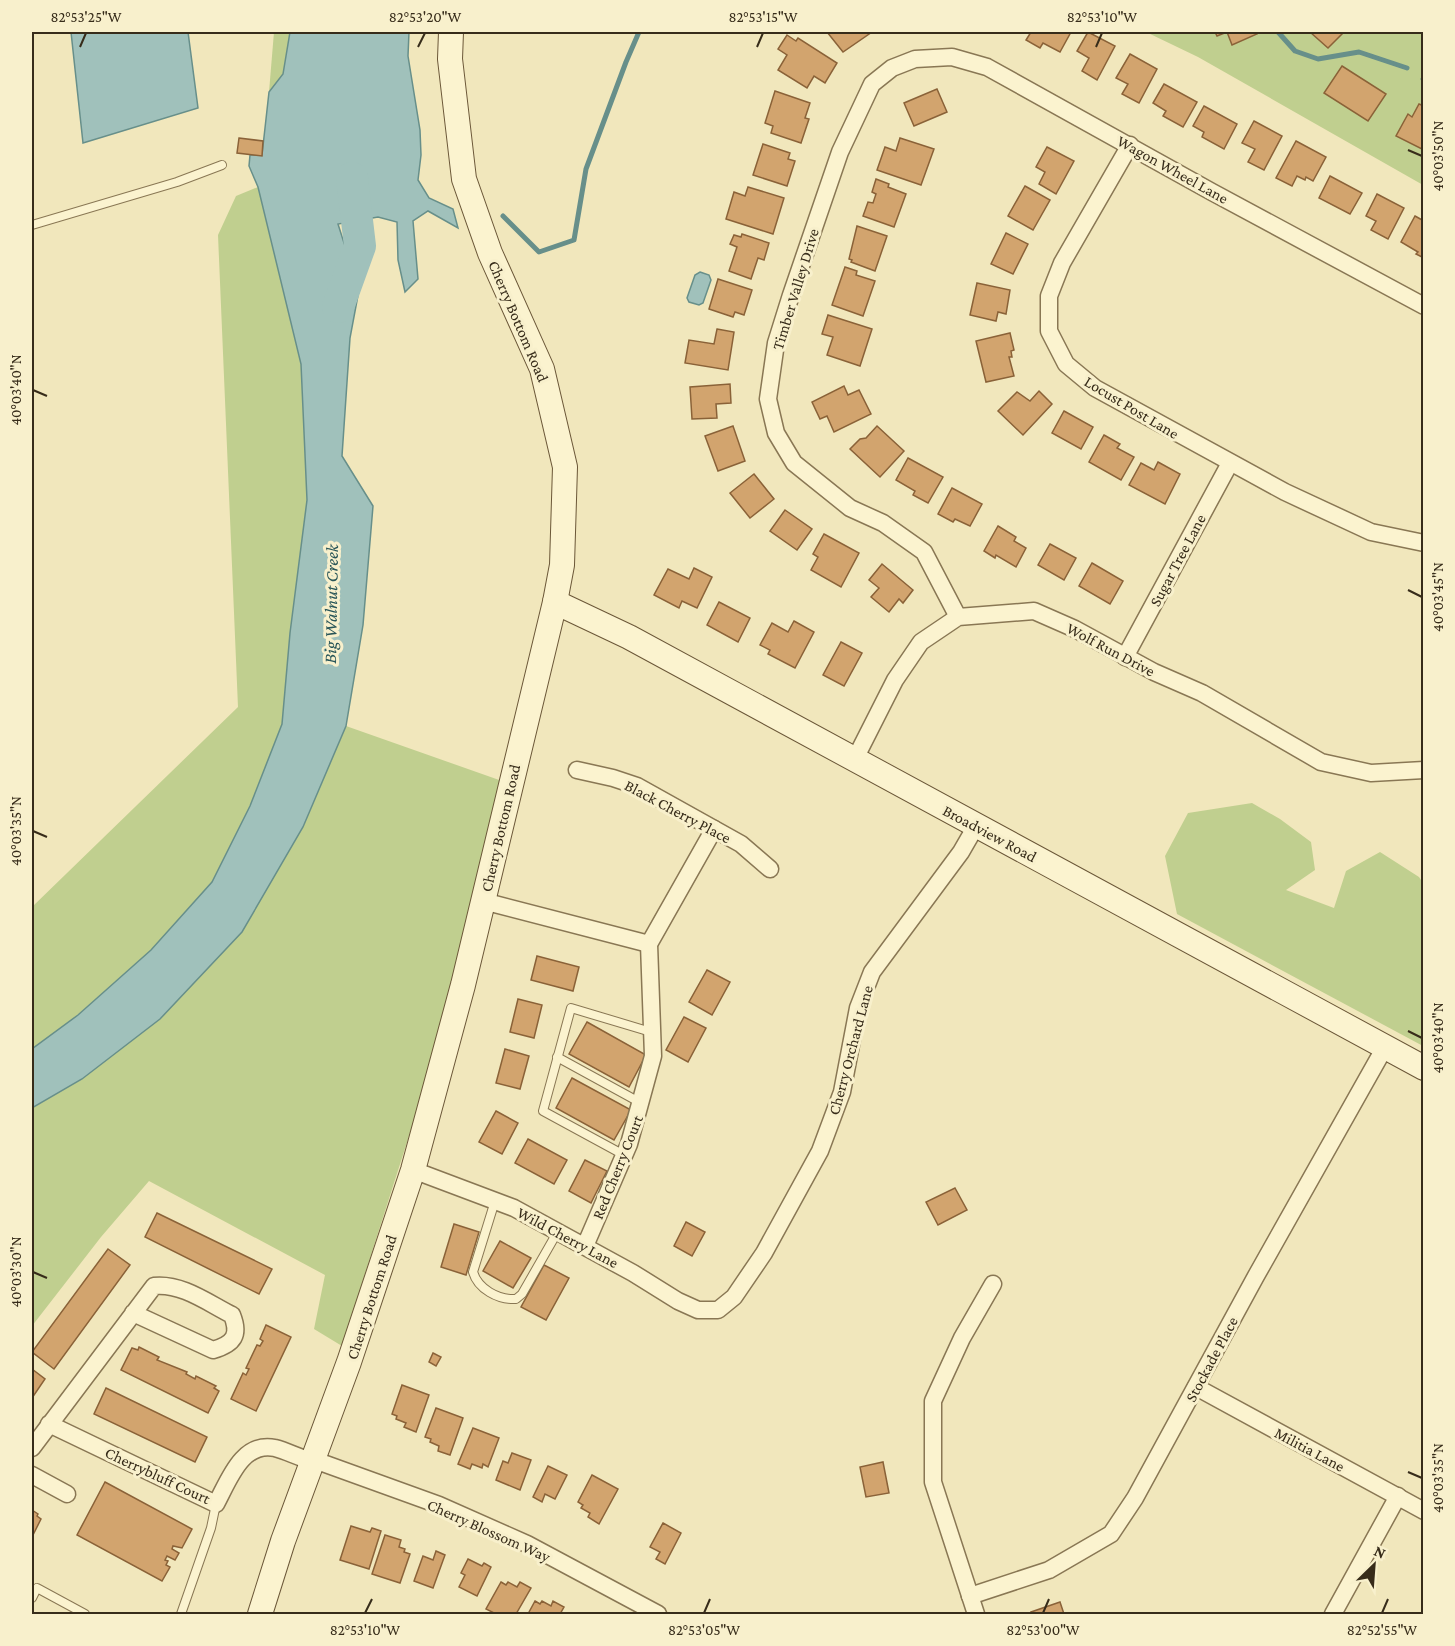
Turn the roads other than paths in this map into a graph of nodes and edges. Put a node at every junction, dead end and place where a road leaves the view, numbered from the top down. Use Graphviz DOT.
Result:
graph roads {
  1 [pos="451,32"];
  2 [pos="915,59"];
  3 [pos="1130,145"];
  4 [pos="222,165"];
  5 [pos="32,225"];
  6 [pos="1424,306"];
  7 [pos="1230,463"];
  8 [pos="1424,543"];
  9 [pos="555,602"];
  10 [pos="958,617"];
  11 [pos="1125,657"];
  12 [pos="855,759"];
  13 [pos="577,770"];
  14 [pos="1424,770"];
  15 [pos="976,826"];
  16 [pos="714,829"];
  17 [pos="770,869"];
  18 [pos="483,901"];
  19 [pos="649,944"];
  20 [pos="651,1032"];
  21 [pos="1385,1047"];
  22 [pos="557,1057"];
  23 [pos="1424,1068"];
  24 [pos="642,1104"];
  25 [pos="624,1155"];
  26 [pos="413,1170"];
  27 [pos="495,1201"];
  28 [pos="558,1232"];
  29 [pos="585,1246"];
  30 [pos="993,1284"];
  31 [pos="717,1310"];
  32 [pos="133,1313"];
  33 [pos="1196,1388"];
  34 [pos="49,1424"];
  35 [pos="32,1448"];
  36 [pos="313,1462"];
  37 [pos="32,1475"];
  38 [pos="67,1494"];
  39 [pos="1398,1496"];
  40 [pos="216,1504"];
  41 [pos="1424,1511"];
  42 [pos="970,1596"];
  43 [pos="32,1598"];
  44 [pos="85,1614"];
  45 [pos="181,1614"];
  46 [pos="260,1614"];
  47 [pos="658,1614"];
  48 [pos="976,1614"];
  49 [pos="1332,1614"];
  1 -- 9 [label="main road, Cherry Bottom Road"];
  2 -- 3 [label="street, Wagon Wheel Lane"];
  2 -- 10 [label="street, Timber Valley Drive"];
  3 -- 6 [label="street, Wagon Wheel Lane"];
  3 -- 7 [label="street, Locust Post Lane"];
  4 -- 5 [label="lane"];
  7 -- 8 [label="street, Locust Post Lane"];
  7 -- 11 [label="street, Sugar Tree Lane"];
  9 -- 12 [label="main road, Broadview Road"];
  9 -- 18 [label="main road, Cherry Bottom Road"];
  10 -- 11 [label="street, Wolf Run Drive"];
  10 -- 12 [label="street, Wolf Run Drive"];
  11 -- 14 [label="street, Wolf Run Drive"];
  12 -- 15 [label="main road, Broadview Road"];
  13 -- 16 [label="street, Black Cherry Place"];
  15 -- 21 [label="main road, Broadview Road"];
  15 -- 31 [label="street, Cherry Orchard Lane"];
  16 -- 17 [label="street, Black Cherry Place"];
  16 -- 19 [label="street"];
  18 -- 19 [label="street"];
  18 -- 26 [label="main road, Cherry Bottom Road"];
  19 -- 20 [label="street, Red Cherry Court"];
  20 -- 22 [label="lane"];
  20 -- 24 [label="street, Red Cherry Court"];
  21 -- 23 [label="main road, Broadview Road"];
  21 -- 33 [label="street, Stockade Place"];
  22 -- 24 [label="lane"];
  22 -- 25 [label="lane"];
  24 -- 25 [label="street, Red Cherry Court"];
  25 -- 29 [label="street, Red Cherry Court"];
  26 -- 27 [label="street, Wild Cherry Lane"];
  26 -- 36 [label="main road, Cherry Bottom Road"];
  27 -- 28 [label="street, Wild Cherry Lane"];
  27 -- 28 [label="lane"];
  28 -- 29 [label="street, Wild Cherry Lane"];
  29 -- 31 [label="street, Wild Cherry Lane"];
  30 -- 42 [label="street"];
  32 -- 32 [label="street"];
  32 -- 34 [label="street"];
  33 -- 39 [label="street, Militia Lane"];
  33 -- 42 [label="street, Stockade Place"];
  34 -- 35 [label="street"];
  34 -- 40 [label="street, Cherrybluff Court"];
  36 -- 40 [label="street, Cherrybluff Court"];
  36 -- 46 [label="main road, Cherry Bottom Road"];
  36 -- 47 [label="street, Cherry Blossom Way"];
  37 -- 38 [label="street"];
  39 -- 41 [label="street, Militia Lane"];
  39 -- 49 [label="street"];
  40 -- 45 [label="lane"];
  42 -- 48 [label="street"];
  43 -- 44 [label="lane"];
}
